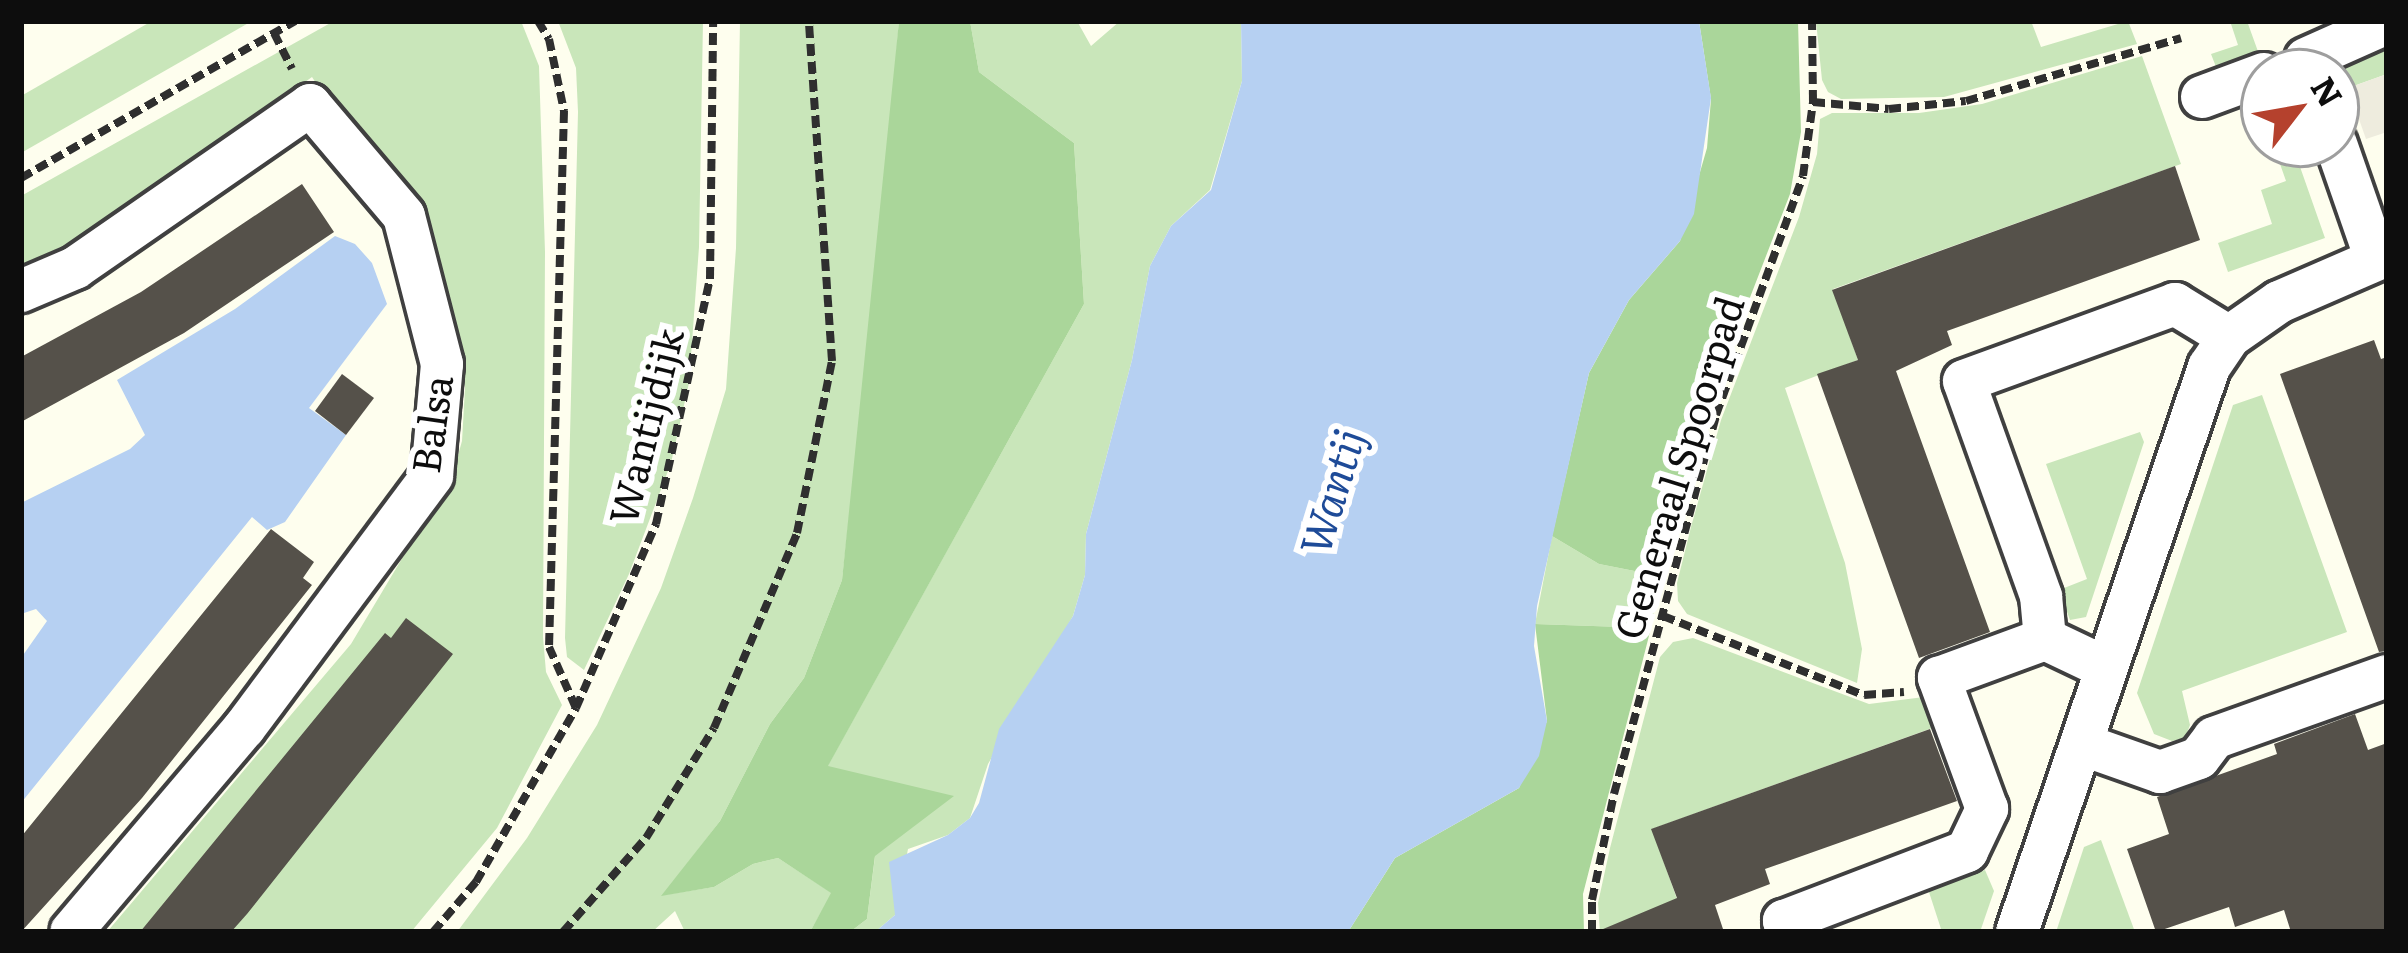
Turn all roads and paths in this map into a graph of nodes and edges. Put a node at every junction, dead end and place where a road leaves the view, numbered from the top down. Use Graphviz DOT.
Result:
graph roads {
  1 [pos="295,21"];
  2 [pos="538,21"];
  3 [pos="713,21"];
  4 [pos="808,21"];
  5 [pos="1812,21"];
  6 [pos="2387,23"];
  7 [pos="2181,38"];
  8 [pos="2333,48"];
  9 [pos="2240,85"];
  10 [pos="2202,97"];
  11 [pos="1813,102"];
  12 [pos="2346,168"];
  13 [pos="21,178"];
  14 [pos="2382,257"];
  15 [pos="21,291"];
  16 [pos="2229,337"];
  17 [pos="1663,616"];
  18 [pos="2045,639"];
  19 [pos="2105,668"];
  20 [pos="2387,676"];
  21 [pos="1939,678"];
  22 [pos="577,708"];
  23 [pos="2081,744"];
  24 [pos="71,932"];
  25 [pos="433,932"];
  26 [pos="563,932"];
  27 [pos="1592,932"];
  28 [pos="1788,932"];
  29 [pos="2017,932"];
  1 -- 13 [label="path"];
  2 -- 22 [label="path"];
  3 -- 22 [label="path, Wantijdijk"];
  4 -- 26 [label="path"];
  5 -- 11 [label="path, Generaal Spoorpad"];
  6 -- 8 [label="street"];
  7 -- 11 [label="path"];
  9 -- 10 [label="street"];
  11 -- 17 [label="path, Generaal Spoorpad"];
  12 -- 14 [label="street"];
  14 -- 16 [label="street"];
  15 -- 24 [label="street, Balsa"];
  16 -- 18 [label="street"];
  16 -- 19 [label="street"];
  17 -- 21 [label="path"];
  17 -- 27 [label="path, Generaal Spoorpad"];
  18 -- 19 [label="street"];
  18 -- 21 [label="street"];
  19 -- 23 [label="street"];
  20 -- 23 [label="street"];
  21 -- 28 [label="street"];
  22 -- 25 [label="path, Wantijdijk"];
  23 -- 29 [label="street"];
}
